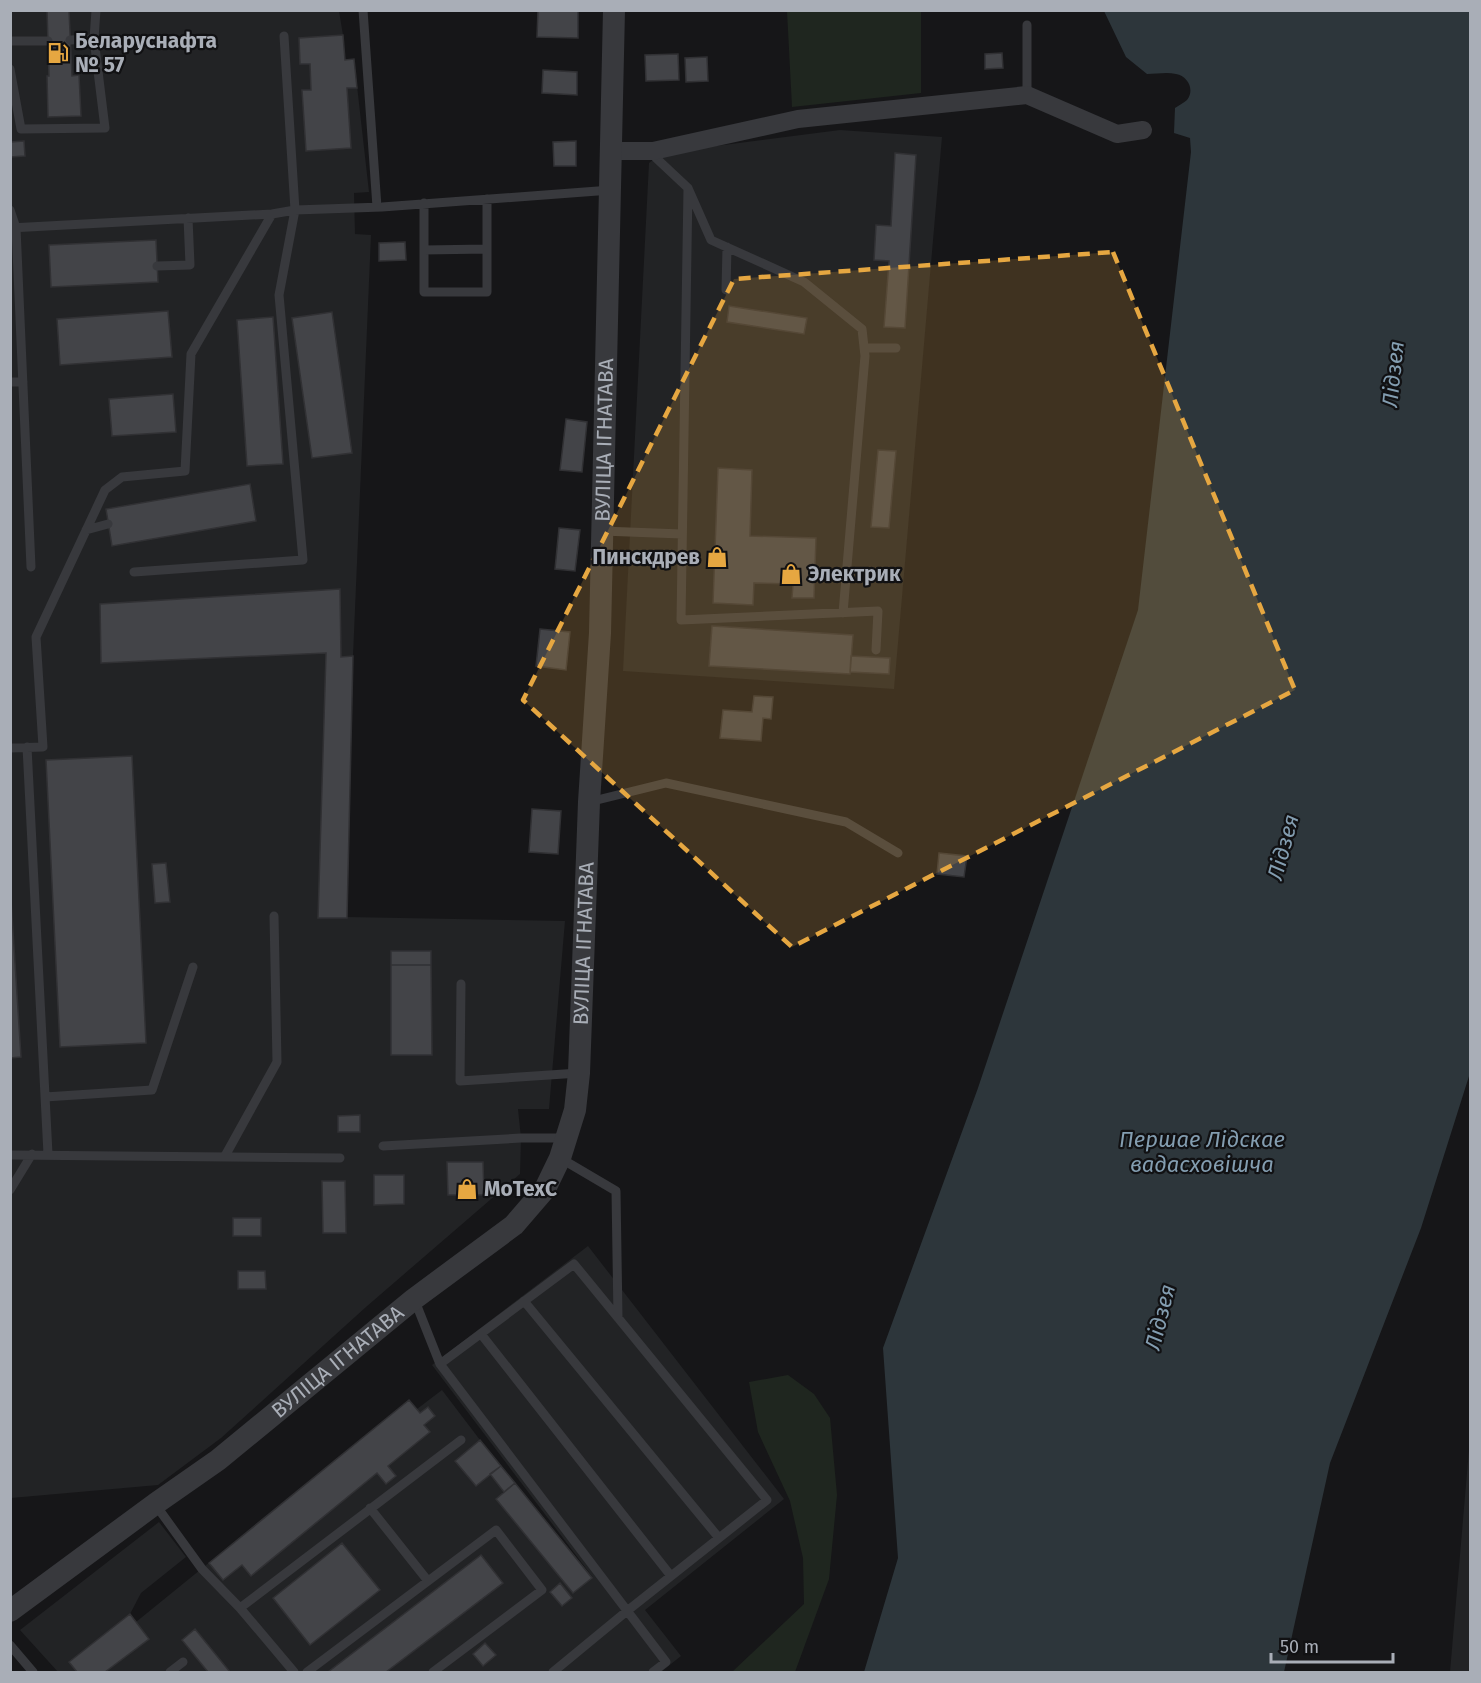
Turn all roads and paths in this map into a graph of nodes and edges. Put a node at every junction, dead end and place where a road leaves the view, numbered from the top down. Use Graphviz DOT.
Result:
graph roads {
  1 [pos="96,10"];
  2 [pos="363,10"];
  3 [pos="614,10"];
  4 [pos="1027,25"];
  5 [pos="284,36"];
  6 [pos="94,39"];
  7 [pos="48,40"];
  8 [pos="70,40"];
  9 [pos="10,41"];
  10 [pos="10,69"];
  11 [pos="1027,95"];
  12 [pos="1143,130"];
  13 [pos="611,151"];
  14 [pos="653,151"];
  15 [pos="688,188"];
  16 [pos="611,190"];
  17 [pos="487,199"];
  18 [pos="424,204"];
  19 [pos="377,207"];
  20 [pos="10,210"];
  21 [pos="295,210"];
  22 [pos="272,214"];
  23 [pos="188,218"];
  24 [pos="13,228"];
  25 [pos="727,247"];
  26 [pos="487,249"];
  27 [pos="424,250"];
  28 [pos="157,266"];
  29 [pos="14,278"];
  30 [pos="726,290"];
  31 [pos="864,348"];
  32 [pos="896,348"];
  33 [pos="10,382"];
  34 [pos="23,382"];
  35 [pos="108,524"];
  36 [pos="86,530"];
  37 [pos="603,531"];
  38 [pos="682,534"];
  39 [pos="31,567"];
  40 [pos="134,572"];
  41 [pos="843,614"];
  42 [pos="876,650"];
  43 [pos="27,747"];
  44 [pos="10,748"];
  45 [pos="589,802"];
  46 [pos="898,853"];
  47 [pos="274,916"];
  48 [pos="193,967"];
  49 [pos="461,984"];
  50 [pos="579,1073"];
  51 [pos="45,1097"];
  52 [pos="383,1146"];
  53 [pos="564,1148"];
  54 [pos="32,1154"];
  55 [pos="48,1154"];
  56 [pos="10,1155"];
  57 [pos="225,1156"];
  58 [pos="340,1158"];
  59 [pos="10,1190"];
  60 [pos="414,1299"];
  61 [pos="524,1301"];
  62 [pos="618,1318"];
  63 [pos="481,1334"];
  64 [pos="440,1364"];
  65 [pos="461,1440"];
  66 [pos="155,1504"];
  67 [pos="370,1508"];
  68 [pos="719,1538"];
  69 [pos="671,1576"];
  70 [pos="428,1581"];
  71 [pos="240,1608"];
  72 [pos="10,1611"];
  73 [pos="627,1611"];
  74 [pos="10,1645"];
  75 [pos="183,1662"];
  76 [pos="33,1672"];
  77 [pos="170,1672"];
  78 [pos="294,1672"];
  79 [pos="307,1672"];
  80 [pos="433,1672"];
  81 [pos="553,1672"];
  82 [pos="653,1672"];
  1 -- 6 [label="lane"];
  2 -- 19 [label="lane"];
  3 -- 13 [label="street, ВУЛІЦА ІГНАТАВА"];
  4 -- 11 [label="lane"];
  5 -- 21 [label="lane"];
  6 -- 8 [label="lane"];
  6 -- 10 [label="lane"];
  7 -- 9 [label="lane"];
  11 -- 12 [label="street"];
  11 -- 14 [label="street"];
  13 -- 14 [label="street"];
  13 -- 16 [label="street, ВУЛІЦА ІГНАТАВА"];
  14 -- 15 [label="lane"];
  15 -- 25 [label="lane"];
  15 -- 38 [label="lane"];
  16 -- 17 [label="lane"];
  16 -- 37 [label="street, ВУЛІЦА ІГНАТАВА"];
  17 -- 18 [label="lane"];
  17 -- 26 [label="lane"];
  18 -- 19 [label="lane"];
  18 -- 27 [label="lane"];
  19 -- 21 [label="lane"];
  20 -- 24 [label="lane"];
  21 -- 22 [label="lane"];
  21 -- 40 [label="lane"];
  22 -- 23 [label="lane"];
  22 -- 36 [label="lane"];
  23 -- 24 [label="lane"];
  23 -- 28 [label="lane"];
  24 -- 29 [label="lane"];
  25 -- 30 [label="lane"];
  25 -- 31 [label="lane"];
  26 -- 27 [label="lane"];
  26 -- 27 [label="lane"];
  29 -- 34 [label="lane"];
  31 -- 32 [label="lane"];
  31 -- 41 [label="lane"];
  33 -- 34 [label="lane"];
  34 -- 39 [label="lane"];
  35 -- 36 [label="lane"];
  36 -- 43 [label="lane"];
  37 -- 38 [label="lane"];
  37 -- 45 [label="street, ВУЛІЦА ІГНАТАВА"];
  38 -- 41 [label="lane"];
  41 -- 42 [label="lane"];
  43 -- 44 [label="lane"];
  43 -- 51 [label="lane"];
  45 -- 46 [label="lane"];
  45 -- 50 [label="street, ВУЛІЦА ІГНАТАВА"];
  47 -- 57 [label="lane"];
  48 -- 51 [label="lane"];
  49 -- 50 [label="lane"];
  50 -- 53 [label="street, ВУЛІЦА ІГНАТАВА"];
  51 -- 55 [label="lane"];
  52 -- 53 [label="lane"];
  53 -- 60 [label="street, ВУЛІЦА ІГНАТАВА"];
  53 -- 62 [label="lane"];
  54 -- 55 [label="lane"];
  54 -- 56 [label="lane"];
  54 -- 59 [label="lane"];
  55 -- 57 [label="lane"];
  57 -- 58 [label="lane"];
  60 -- 64 [label="lane"];
  60 -- 66 [label="street, ВУЛІЦА ІГНАТАВА"];
  61 -- 62 [label="lane"];
  61 -- 63 [label="lane"];
  61 -- 68 [label="lane"];
  62 -- 68 [label="lane"];
  63 -- 64 [label="lane"];
  63 -- 69 [label="lane"];
  64 -- 73 [label="lane"];
  65 -- 67 [label="lane"];
  66 -- 71 [label="lane"];
  66 -- 72 [label="street, ВУЛІЦА ІГНАТАВА"];
  67 -- 70 [label="lane"];
  67 -- 71 [label="lane"];
  68 -- 69 [label="lane"];
  69 -- 73 [label="lane"];
  70 -- 79 [label="lane"];
  70 -- 80 [label="lane"];
  71 -- 78 [label="lane"];
  73 -- 81 [label="lane"];
  73 -- 82 [label="lane"];
  74 -- 76 [label="lane"];
  75 -- 77 [label="lane"];
}
